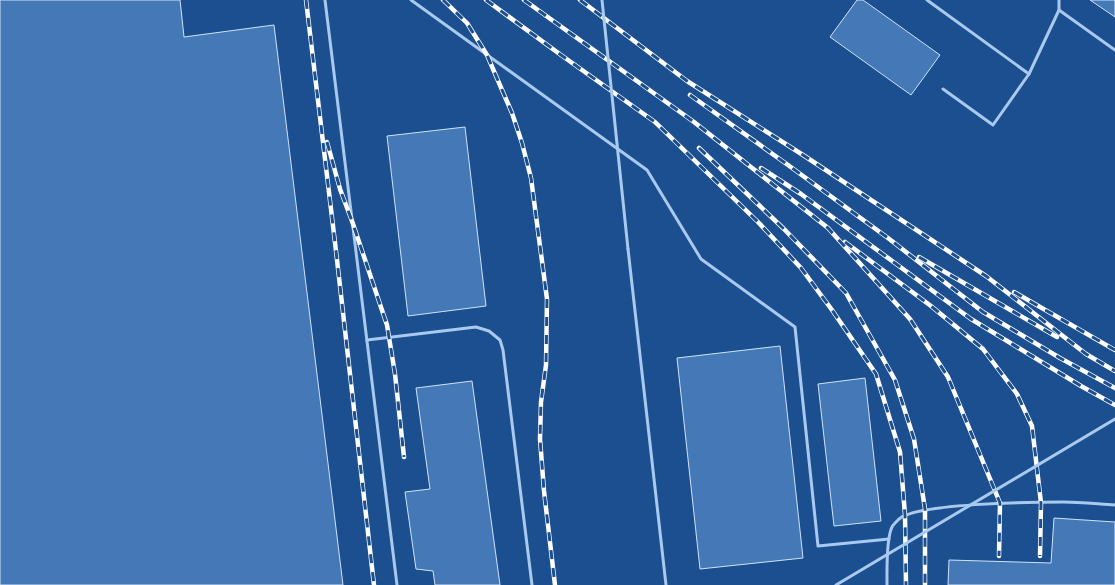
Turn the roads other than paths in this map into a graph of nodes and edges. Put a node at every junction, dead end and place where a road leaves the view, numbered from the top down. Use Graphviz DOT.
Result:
graph roads {
  1 [pos="325,0"];
  2 [pos="411,0"];
  3 [pos="602,0"];
  4 [pos="927,0"];
  5 [pos="1059,0"];
  6 [pos="1059,10"];
  7 [pos="1115,50"];
  8 [pos="1029,74"];
  9 [pos="942,88"];
  10 [pos="367,340"];
  11 [pos="1115,419"];
  12 [pos="1115,505"];
  13 [pos="889,539"];
  14 [pos="397,585"];
  15 [pos="532,585"];
  16 [pos="666,585"];
  17 [pos="836,585"];
  18 [pos="887,585"];
  1 -- 10 [label="lane"];
  2 -- 13 [label="lane"];
  3 -- 16 [label="lane, bridge"];
  4 -- 8 [label="lane"];
  5 -- 6 [label="lane"];
  6 -- 7 [label="lane"];
  6 -- 8 [label="lane"];
  8 -- 9 [label="lane"];
  10 -- 14 [label="lane"];
  10 -- 15 [label="lane"];
  11 -- 17 [label="lane, bridge"];
  12 -- 13 [label="lane"];
  13 -- 18 [label="lane"];
}
